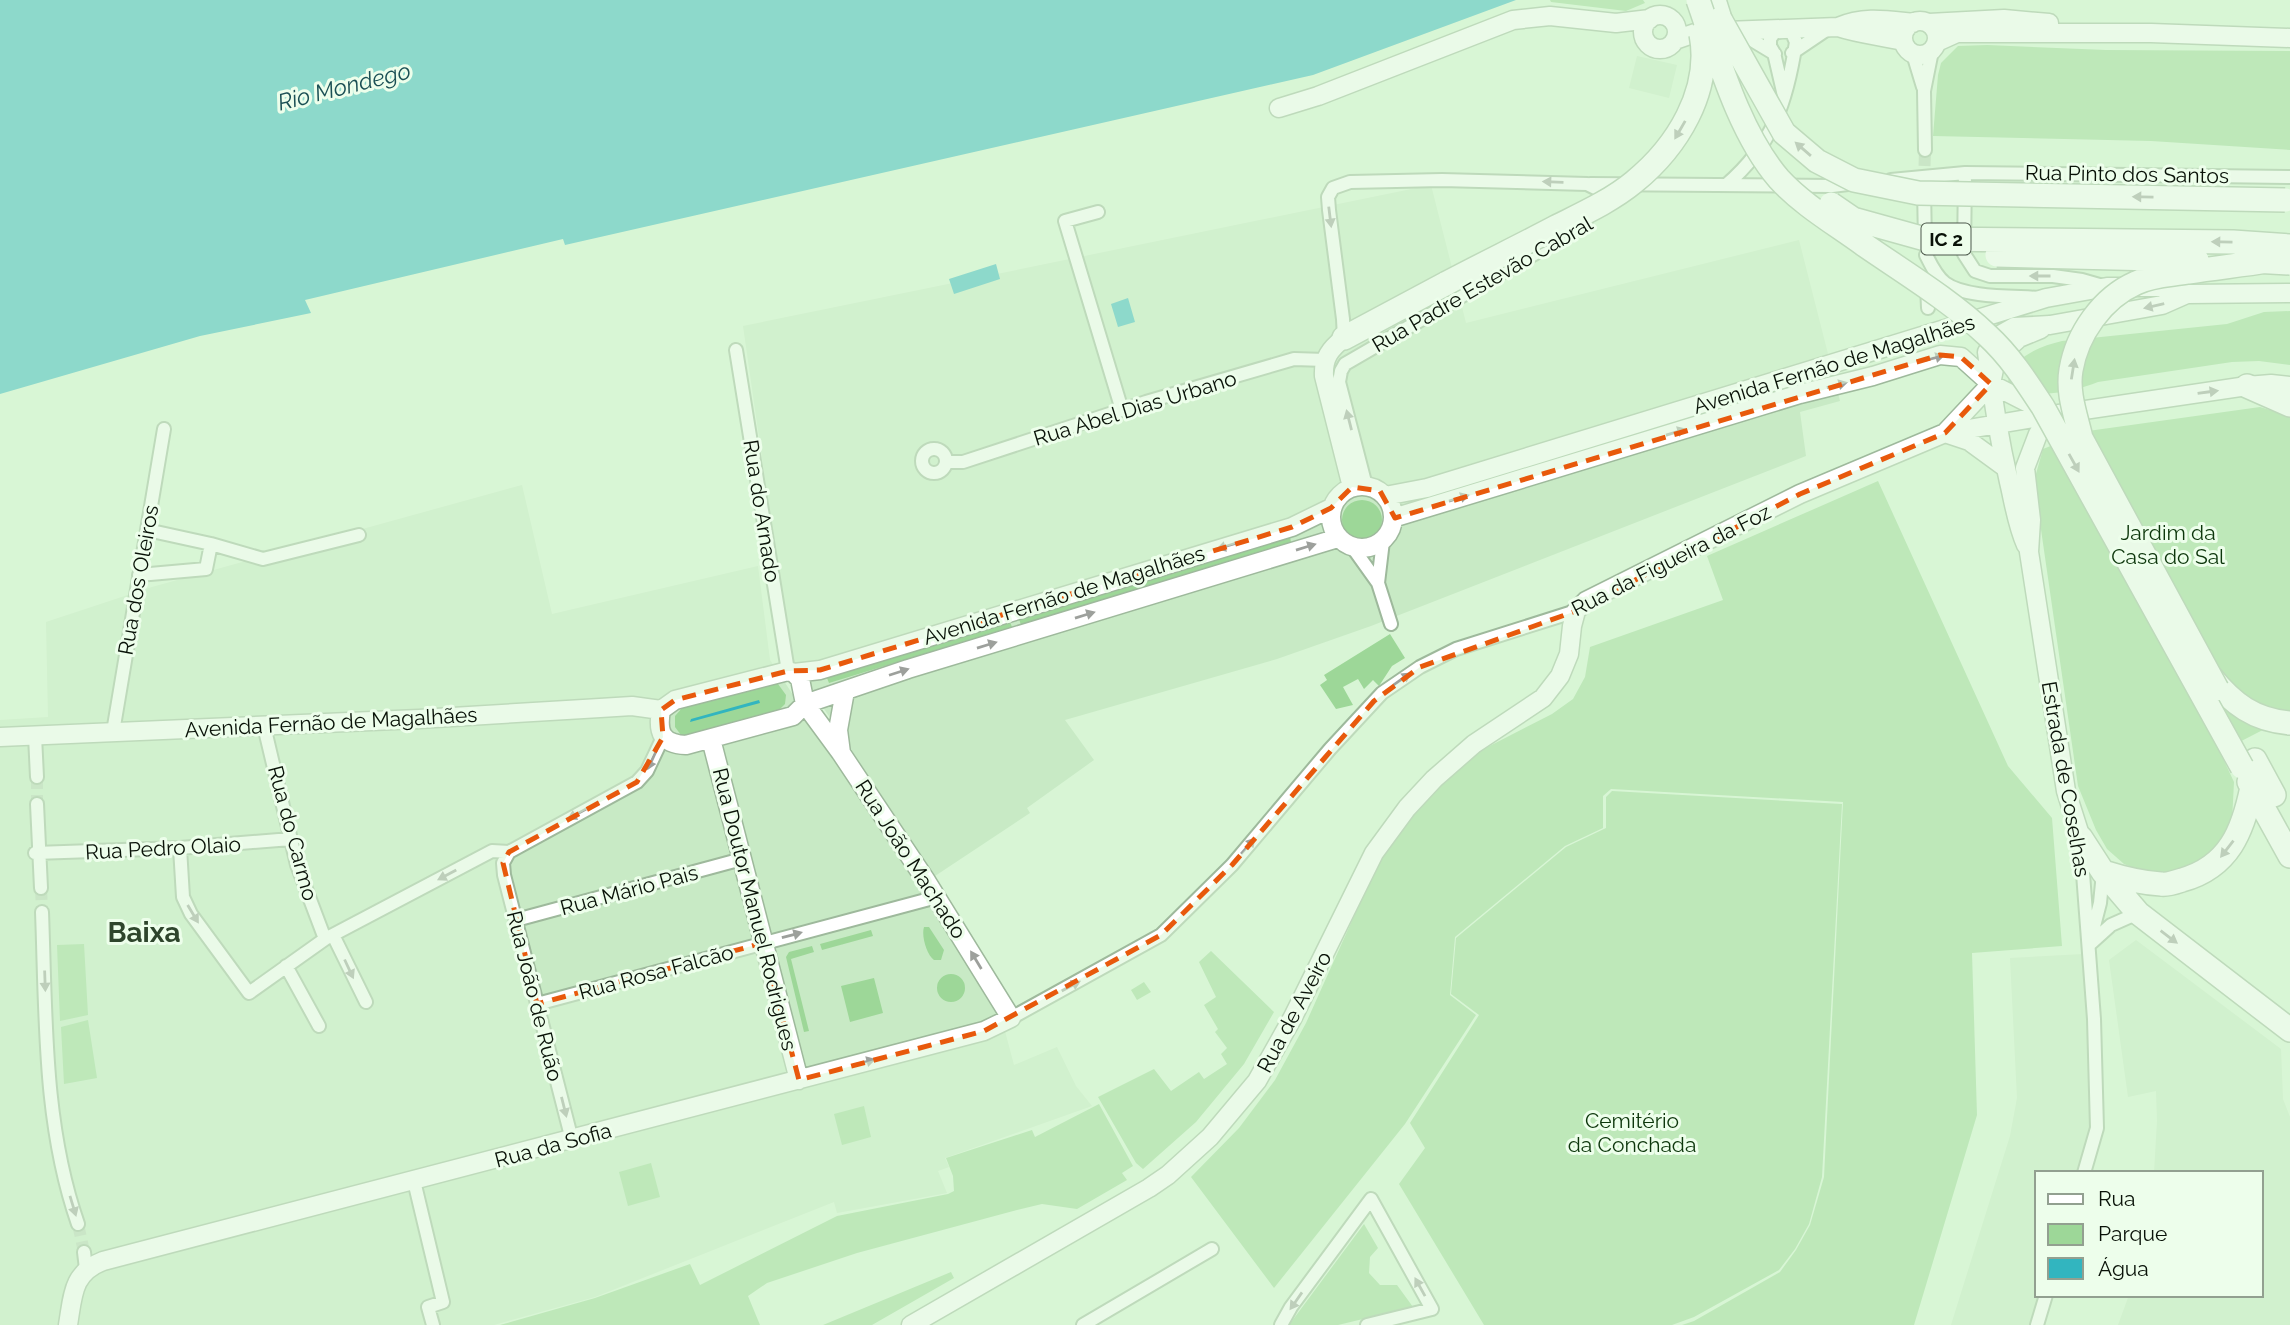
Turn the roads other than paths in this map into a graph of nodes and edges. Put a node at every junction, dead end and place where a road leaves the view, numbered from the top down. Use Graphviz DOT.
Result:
graph roads {
  1 [pos="1671,0"];
  2 [pos="1696,0"];
  3 [pos="1724,17"];
  4 [pos="1665,20"];
  5 [pos="1616,23"];
  6 [pos="1921,23"];
  7 [pos="1834,27"];
  8 [pos="1784,30"];
  9 [pos="2151,33"];
  10 [pos="2290,38"];
  11 [pos="1645,40"];
  12 [pos="1935,46"];
  13 [pos="1908,48"];
  14 [pos="1794,51"];
  15 [pos="1774,52"];
  16 [pos="1924,91"];
  17 [pos="1784,96"];
  18 [pos="1279,108"];
  19 [pos="1925,150"];
  20 [pos="1965,173"];
  21 [pos="2290,177"];
  22 [pos="1587,184"];
  23 [pos="1924,184"];
  24 [pos="1662,185"];
  25 [pos="1726,185"];
  26 [pos="2288,200"];
  27 [pos="1098,212"];
  28 [pos="1604,214"];
  29 [pos="1840,228"];
  30 [pos="2290,246"];
  31 [pos="1926,255"];
  32 [pos="2279,262"];
  33 [pos="1945,284"];
  34 [pos="2107,287"];
  35 [pos="2290,293"];
  36 [pos="2186,294"];
  37 [pos="2046,298"];
  38 [pos="1344,338"];
  39 [pos="736,350"];
  40 [pos="1325,360"];
  41 [pos="1991,384"];
  42 [pos="2246,386"];
  43 [pos="2290,386"];
  44 [pos="2290,405"];
  45 [pos="1122,410"];
  46 [pos="2051,415"];
  47 [pos="1998,425"];
  48 [pos="164,429"];
  49 [pos="1945,433"];
  50 [pos="946,463"];
  51 [pos="2006,468"];
  52 [pos="1359,486"];
  53 [pos="1385,496"];
  54 [pos="1331,508"];
  55 [pos="1393,518"];
  56 [pos="146,530"];
  57 [pos="359,535"];
  58 [pos="1383,541"];
  59 [pos="1345,543"];
  60 [pos="211,544"];
  61 [pos="2029,552"];
  62 [pos="139,575"];
  63 [pos="1378,583"];
  64 [pos="1576,611"];
  65 [pos="1391,624"];
  66 [pos="791,672"];
  67 [pos="2211,677"];
  68 [pos="845,691"];
  69 [pos="805,704"];
  70 [pos="661,710"];
  71 [pos="2290,723"];
  72 [pos="264,726"];
  73 [pos="113,732"];
  74 [pos="35,736"];
  75 [pos="0,737"];
  76 [pos="663,737"];
  77 [pos="711,739"];
  78 [pos="841,753"];
  79 [pos="2250,771"];
  80 [pos="37,777"];
  81 [pos="37,804"];
  82 [pos="2290,826"];
  83 [pos="2081,838"];
  84 [pos="291,839"];
  85 [pos="180,848"];
  86 [pos="509,852"];
  87 [pos="37,853"];
  88 [pos="2290,856"];
  89 [pos="742,859"];
  90 [pos="2103,872"];
  91 [pos="41,888"];
  92 [pos="937,897"];
  93 [pos="42,912"];
  94 [pos="2138,913"];
  95 [pos="516,920"];
  96 [pos="329,937"];
  97 [pos="763,943"];
  98 [pos="2090,945"];
  99 [pos="286,966"];
  100 [pos="366,1002"];
  101 [pos="537,1004"];
  102 [pos="1011,1018"];
  103 [pos="319,1026"];
  104 [pos="2290,1030"];
  105 [pos="799,1080"];
  106 [pos="572,1140"];
  107 [pos="2085,1171"];
  108 [pos="414,1181"];
  109 [pos="78,1224"];
  110 [pos="1212,1249"];
  111 [pos="2045,1297"];
  112 [pos="68,1325"];
  113 [pos="433,1325"];
  114 [pos="911,1325"];
  115 [pos="1083,1325"];
  116 [pos="1281,1325"];
  117 [pos="1367,1325"];
  118 [pos="2037,1325"];
  1 -- 4 [label="main road"];
  2 -- 29 [label="highway, IC 2, bridge"];
  2 -- 38 [label="highway, one-way, bridge"];
  3 -- 4 [label="main road"];
  3 -- 8 [label="main road"];
  3 -- 15 [label="street"];
  26 -- 3 [label="highway, one-way, bridge"];
  30 -- 3 [label="highway, IC 2, one-way, bridge"];
  4 -- 5 [label="main road"];
  4 -- 11 [label="main road"];
  4 -- 11 [label="main road"];
  5 -- 11 [label="main road"];
  5 -- 18 [label="main road"];
  6 -- 7 [label="main road"];
  6 -- 9 [label="main road"];
  6 -- 12 [label="main road"];
  6 -- 13 [label="main road"];
  7 -- 8 [label="main road"];
  7 -- 13 [label="main road"];
  7 -- 14 [label="street"];
  8 -- 14 [label="street"];
  8 -- 15 [label="street"];
  9 -- 10 [label="main road"];
  9 -- 12 [label="main road"];
  12 -- 13 [label="main road"];
  12 -- 16 [label="street"];
  13 -- 16 [label="street"];
  14 -- 15 [label="street"];
  14 -- 17 [label="street"];
  15 -- 17 [label="street"];
  16 -- 19 [label="street"];
  17 -- 25 [label="street"];
  20 -- 21 [label="street, Rua Pinto dos Santos"];
  20 -- 25 [label="street, Rua Pinto dos Santos"];
  34 -- 20 [label="street, one-way"];
  22 -- 24 [label="street, Rua Pinto dos Santos"];
  22 -- 28 [label="street, Rua Padre Estevão Cabral"];
  22 -- 38 [label="street, Rua Padre Estevão Cabral, one-way"];
  23 -- 31 [label="street"];
  24 -- 25 [label="street, Rua Pinto dos Santos"];
  24 -- 28 [label="street"];
  27 -- 45 [label="street"];
  52 -- 28 [label="street, Rua Padre Estevão Cabral, one-way"];
  29 -- 32 [label="highway, IC 2, bridge"];
  29 -- 79 [label="highway, one-way, bridge"];
  31 -- 33 [label="street"];
  31 -- 33 [label="street"];
  67 -- 32 [label="highway, one-way, bridge"];
  33 -- 37 [label="street"];
  34 -- 36 [label="main road, Avenida Fernão de Magalhães"];
  34 -- 37 [label="main road, Avenida Fernão de Magalhães"];
  35 -- 36 [label="main road, Avenida Fernão de Magalhães"];
  36 -- 41 [label="main road, one-way"];
  37 -- 53 [label="main road, Avenida Fernão de Magalhães"];
  38 -- 40 [label="main road, Rua Padre Estevão Cabral"];
  39 -- 66 [label="street, Rua do Arnado"];
  40 -- 45 [label="street, Rua Abel Dias Urbano"];
  40 -- 52 [label="main road"];
  41 -- 46 [label="main road, Avenida Fernão de Magalhães"];
  41 -- 47 [label="main road"];
  41 -- 49 [label="main road"];
  55 -- 41 [label="main road, Avenida Fernão de Magalhães, one-way"];
  42 -- 43 [label="main road, Rua da Figueira da Foz"];
  42 -- 44 [label="highway"];
  46 -- 42 [label="main road, Rua da Figueira da Foz, one-way"];
  45 -- 50 [label="street, Rua Abel Dias Urbano"];
  46 -- 47 [label="main road, Rua da Figueira da Foz"];
  46 -- 61 [label="main road"];
  47 -- 49 [label="main road, Rua da Figueira da Foz"];
  47 -- 51 [label="main road"];
  48 -- 56 [label="street, Rua dos Oleiros"];
  49 -- 51 [label="main road"];
  49 -- 64 [label="main road, Rua da Figueira da Foz"];
  51 -- 61 [label="main road"];
  52 -- 53 [label="main road"];
  52 -- 54 [label="main road"];
  53 -- 55 [label="main road"];
  54 -- 59 [label="main road"];
  54 -- 66 [label="main road, Avenida Fernão de Magalhães, one-way"];
  55 -- 58 [label="main road"];
  56 -- 60 [label="street"];
  56 -- 62 [label="street, Rua dos Oleiros"];
  57 -- 60 [label="street"];
  58 -- 59 [label="main road"];
  58 -- 63 [label="street"];
  59 -- 63 [label="street"];
  68 -- 59 [label="main road, Avenida Fernão de Magalhães, one-way"];
  60 -- 62 [label="street"];
  61 -- 83 [label="main road, Estrada de Coselhas"];
  62 -- 73 [label="street, Rua dos Oleiros"];
  63 -- 65 [label="street"];
  102 -- 64 [label="street, Rua da Figueira da Foz, one-way"];
  64 -- 114 [label="main road, Rua de Aveiro"];
  66 -- 69 [label="main road"];
  66 -- 70 [label="main road, Avenida Fernão de Magalhães"];
  67 -- 71 [label="highway"];
  67 -- 79 [label="highway, bridge"];
  68 -- 69 [label="main road, Avenida Fernão de Magalhães"];
  68 -- 78 [label="main road"];
  69 -- 77 [label="main road, Avenida Fernão de Magalhães"];
  69 -- 78 [label="main road, Rua João Machado"];
  70 -- 72 [label="main road, Avenida Fernão de Magalhães"];
  70 -- 76 [label="main road"];
  72 -- 73 [label="main road, Avenida Fernão de Magalhães"];
  72 -- 84 [label="street, Rua do Carmo"];
  73 -- 74 [label="main road, Avenida Fernão de Magalhães"];
  74 -- 75 [label="main road, Avenida Fernão de Magalhães"];
  74 -- 80 [label="street"];
  76 -- 77 [label="main road, Avenida Fernão de Magalhães"];
  76 -- 86 [label="street, one-way"];
  77 -- 89 [label="main road, Rua Doutor Manuel Rodrigues"];
  78 -- 92 [label="main road, Rua João Machado"];
  79 -- 82 [label="highway"];
  79 -- 88 [label="highway"];
  79 -- 90 [label="highway, one-way"];
  81 -- 87 [label="street"];
  83 -- 90 [label="highway"];
  83 -- 98 [label="street, Estrada de Coselhas"];
  84 -- 85 [label="street, Rua Pedro Olaio"];
  84 -- 96 [label="street, Rua do Carmo"];
  85 -- 87 [label="street, Rua Pedro Olaio"];
  85 -- 99 [label="street, one-way"];
  86 -- 95 [label="street, Rua João de Ruão"];
  86 -- 96 [label="street, one-way"];
  87 -- 91 [label="street"];
  89 -- 95 [label="street, Rua Mário Pais"];
  89 -- 97 [label="main road, Rua Doutor Manuel Rodrigues"];
  90 -- 94 [label="highway"];
  90 -- 98 [label="street"];
  97 -- 92 [label="street, Rua Rosa Falcão, one-way"];
  102 -- 92 [label="main road, Rua João Machado, one-way"];
  93 -- 109 [label="street, one-way"];
  94 -- 98 [label="street"];
  94 -- 104 [label="highway, one-way"];
  95 -- 101 [label="street, Rua João de Ruão"];
  96 -- 99 [label="street"];
  96 -- 100 [label="street, Rua do Carmo, one-way"];
  97 -- 101 [label="street, Rua Rosa Falcão"];
  97 -- 105 [label="main road, Rua Doutor Manuel Rodrigues"];
  98 -- 107 [label="street, Estrada de Coselhas"];
  99 -- 103 [label="street"];
  101 -- 106 [label="street, Rua João de Ruão, one-way"];
  105 -- 102 [label="main road, Rua da Sofia, one-way"];
  105 -- 106 [label="main road, Rua da Sofia"];
  106 -- 108 [label="main road, Rua da Sofia"];
  108 -- 112 [label="main road, Rua da Sofia"];
  108 -- 113 [label="street"];
  110 -- 115 [label="street"];
  111 -- 118 [label="street"];
  117 -- 116 [label="street, one-way"];
}
